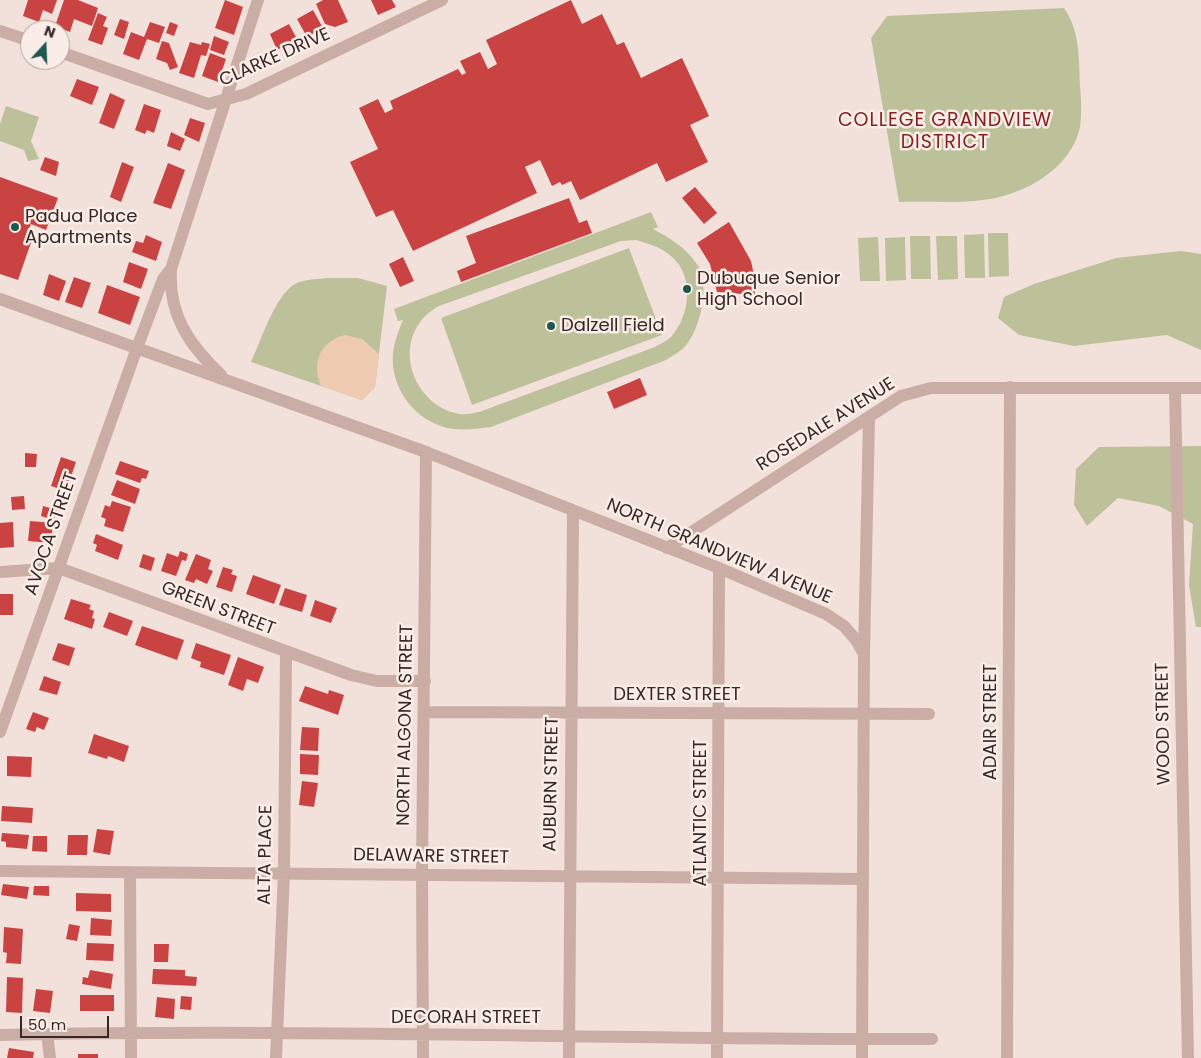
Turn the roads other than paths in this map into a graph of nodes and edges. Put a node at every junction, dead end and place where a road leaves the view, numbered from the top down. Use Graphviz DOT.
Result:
graph roads {
  1 [pos="258,0"];
  2 [pos="442,0"];
  3 [pos="0,31"];
  4 [pos="20,38"];
  5 [pos="70,56"];
  6 [pos="226,100"];
  7 [pos="171,269"];
  8 [pos="0,299"];
  9 [pos="137,348"];
  10 [pos="225,379"];
  11 [pos="1010,387"];
  12 [pos="1201,388"];
  13 [pos="1176,389"];
  14 [pos="869,417"];
  15 [pos="426,452"];
  16 [pos="572,510"];
  17 [pos="667,548"];
  18 [pos="59,568"];
  19 [pos="719,568"];
  20 [pos="0,572"];
  21 [pos="286,653"];
  22 [pos="864,654"];
  23 [pos="425,681"];
  24 [pos="425,712"];
  25 [pos="571,713"];
  26 [pos="718,713"];
  27 [pos="865,713"];
  28 [pos="929,714"];
  29 [pos="0,732"];
  30 [pos="0,871"];
  31 [pos="130,872"];
  32 [pos="284,873"];
  33 [pos="422,875"];
  34 [pos="568,876"];
  35 [pos="719,878"];
  36 [pos="862,879"];
  37 [pos="131,1032"];
  38 [pos="47,1034"];
  39 [pos="276,1034"];
  40 [pos="0,1035"];
  41 [pos="423,1036"];
  42 [pos="569,1036"];
  43 [pos="717,1038"];
  44 [pos="932,1039"];
  45 [pos="863,1040"];
  46 [pos="50,1058"];
  47 [pos="131,1058"];
  48 [pos="276,1058"];
  49 [pos="423,1058"];
  50 [pos="569,1058"];
  51 [pos="716,1058"];
  52 [pos="862,1058"];
  53 [pos="1007,1058"];
  54 [pos="1188,1058"];
  1 -- 6 [label="street, NORTH GRANDVIEW AVENUE"];
  2 -- 6 [label="street, CLARKE DRIVE"];
  3 -- 4 [label="street"];
  5 -- 6 [label="street, CLARKE DRIVE"];
  6 -- 7 [label="street, NORTH GRANDVIEW AVENUE"];
  7 -- 9 [label="street, NORTH GRANDVIEW AVENUE"];
  7 -- 10 [label="street, NORTH GRANDVIEW AVENUE"];
  8 -- 9 [label="street"];
  9 -- 10 [label="street, NORTH GRANDVIEW AVENUE"];
  9 -- 18 [label="street, AVOCA STREET"];
  10 -- 15 [label="street, NORTH GRANDVIEW AVENUE"];
  11 -- 13 [label="street, ROSEDALE AVENUE"];
  11 -- 14 [label="street, ROSEDALE AVENUE"];
  11 -- 53 [label="street, ADAIR STREET"];
  12 -- 13 [label="street, ROSEDALE AVENUE"];
  13 -- 54 [label="street, WOOD STREET"];
  14 -- 17 [label="street, ROSEDALE AVENUE"];
  14 -- 22 [label="street"];
  15 -- 16 [label="street, NORTH GRANDVIEW AVENUE"];
  15 -- 23 [label="street, NORTH ALGONA STREET"];
  16 -- 17 [label="street, NORTH GRANDVIEW AVENUE"];
  16 -- 25 [label="street, AUBURN STREET"];
  17 -- 19 [label="street, NORTH GRANDVIEW AVENUE"];
  18 -- 20 [label="street, GREEN STREET"];
  18 -- 21 [label="street, GREEN STREET"];
  18 -- 29 [label="street, AVOCA STREET"];
  19 -- 22 [label="street, NORTH GRANDVIEW AVENUE"];
  19 -- 26 [label="street, ATLANTIC STREET"];
  21 -- 23 [label="street, GREEN STREET"];
  21 -- 32 [label="street, ALTA PLACE"];
  22 -- 27 [label="street"];
  23 -- 24 [label="street, NORTH ALGONA STREET"];
  24 -- 25 [label="street, DEXTER STREET"];
  24 -- 33 [label="street, NORTH ALGONA STREET"];
  25 -- 26 [label="street, DEXTER STREET"];
  25 -- 34 [label="street, AUBURN STREET"];
  26 -- 27 [label="street, DEXTER STREET"];
  26 -- 35 [label="street, ATLANTIC STREET"];
  27 -- 28 [label="street, DEXTER STREET"];
  27 -- 36 [label="street"];
  30 -- 31 [label="street, DELAWARE STREET"];
  31 -- 32 [label="street, DELAWARE STREET"];
  31 -- 37 [label="street"];
  32 -- 33 [label="street, DELAWARE STREET"];
  32 -- 39 [label="street, ALTA PLACE"];
  33 -- 34 [label="street, DELAWARE STREET"];
  33 -- 41 [label="street, NORTH ALGONA STREET"];
  34 -- 35 [label="street, DELAWARE STREET"];
  34 -- 42 [label="street, AUBURN STREET"];
  35 -- 36 [label="street, DELAWARE STREET"];
  35 -- 43 [label="street, ATLANTIC STREET"];
  36 -- 45 [label="street"];
  37 -- 38 [label="street, DECORAH STREET"];
  37 -- 39 [label="street, DECORAH STREET"];
  37 -- 47 [label="street"];
  38 -- 40 [label="street, DECORAH STREET"];
  38 -- 46 [label="street"];
  39 -- 41 [label="street, DECORAH STREET"];
  39 -- 48 [label="street, ALTA PLACE"];
  41 -- 42 [label="street, DECORAH STREET"];
  41 -- 49 [label="street, NORTH ALGONA STREET"];
  42 -- 43 [label="street, DECORAH STREET"];
  42 -- 50 [label="street, AUBURN STREET"];
  43 -- 45 [label="street, DECORAH STREET"];
  43 -- 51 [label="street, ATLANTIC STREET"];
  44 -- 45 [label="street, DECORAH STREET"];
  45 -- 52 [label="street"];
}
